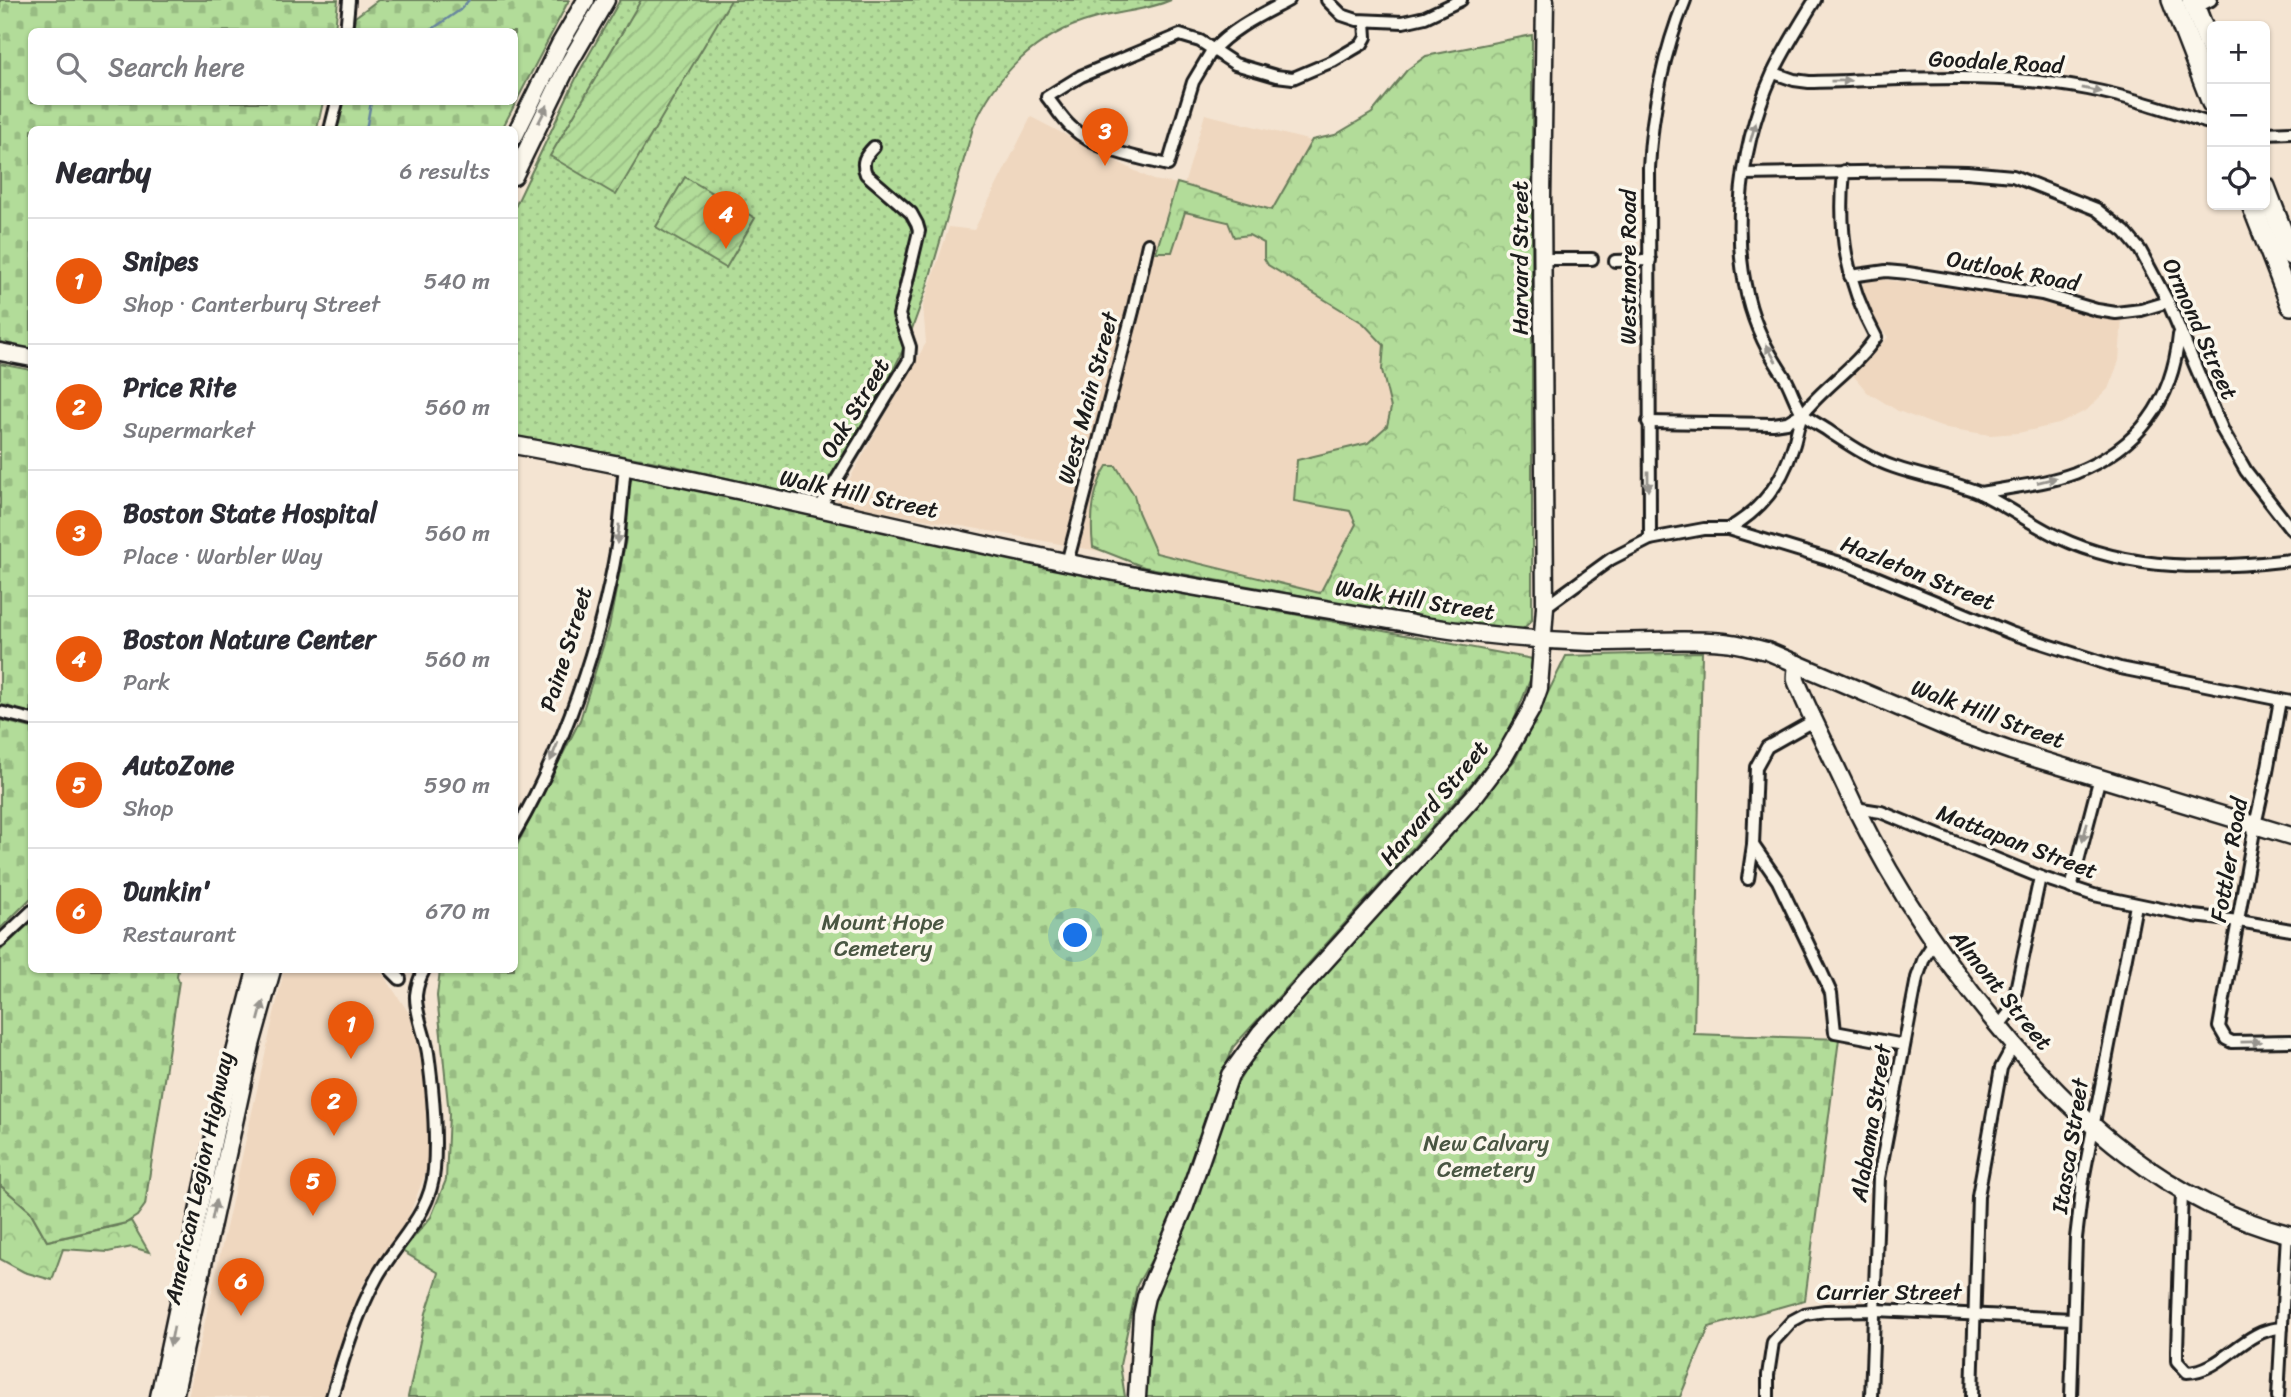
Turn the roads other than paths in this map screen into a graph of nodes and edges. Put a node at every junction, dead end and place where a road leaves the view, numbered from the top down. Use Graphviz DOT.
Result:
graph roads {
  1 [pos="349,0"];
  2 [pos="586,0"];
  3 [pos="606,0"];
  4 [pos="1289,0"];
  5 [pos="1327,0"];
  6 [pos="1461,0"];
  7 [pos="1545,0"];
  8 [pos="1685,0"];
  9 [pos="1815,0"];
  10 [pos="2172,0"];
  11 [pos="2199,3"];
  12 [pos="1365,21"];
  13 [pos="346,28"];
  14 [pos="2207,33"];
  15 [pos="1213,49"];
  16 [pos="1774,73"];
  17 [pos="2207,90"];
  18 [pos="336,105"];
  19 [pos="2207,122"];
  20 [pos="331,126"];
  21 [pos="518,129"];
  22 [pos="2291,132"];
  23 [pos="2270,133"];
  24 [pos="874,147"];
  25 [pos="518,168"];
  26 [pos="1844,171"];
  27 [pos="1744,174"];
  28 [pos="2270,200"];
  29 [pos="2254,210"];
  30 [pos="1148,244"];
  31 [pos="2289,247"];
  32 [pos="1542,259"];
  33 [pos="1592,259"];
  34 [pos="1650,260"];
  35 [pos="1615,261"];
  36 [pos="1850,276"];
  37 [pos="2168,302"];
  38 [pos="2291,305"];
  39 [pos="2179,332"];
  40 [pos="0,352"];
  41 [pos="28,357"];
  42 [pos="1802,413"];
  43 [pos="1648,422"];
  44 [pos="518,446"];
  45 [pos="625,466"];
  46 [pos="1980,493"];
  47 [pos="820,508"];
  48 [pos="1728,529"];
  49 [pos="2291,529"];
  50 [pos="1650,539"];
  51 [pos="2291,560"];
  52 [pos="1067,563"];
  53 [pos="1545,607"];
  54 [pos="1542,639"];
  55 [pos="1797,664"];
  56 [pos="2286,701"];
  57 [pos="0,712"];
  58 [pos="28,719"];
  59 [pos="1813,721"];
  60 [pos="2100,777"];
  61 [pos="1855,808"];
  62 [pos="2255,825"];
  63 [pos="518,826"];
  64 [pos="2291,836"];
  65 [pos="1753,845"];
  66 [pos="2040,877"];
  67 [pos="1748,879"];
  68 [pos="2071,888"];
  69 [pos="2136,905"];
  70 [pos="28,915"];
  71 [pos="2239,920"];
  72 [pos="2291,930"];
  73 [pos="0,941"];
  74 [pos="1933,944"];
  75 [pos="255,973"];
  76 [pos="271,973"];
  77 [pos="394,973"];
  78 [pos="423,973"];
  79 [pos="400,979"];
  80 [pos="1998,1027"];
  81 [pos="2291,1041"];
  82 [pos="1905,1045"];
  83 [pos="2013,1046"];
  84 [pos="2092,1126"];
  85 [pos="2182,1191"];
  86 [pos="2289,1234"];
  87 [pos="192,1276"];
  88 [pos="1875,1310"];
  89 [pos="1975,1313"];
  90 [pos="2073,1319"];
  91 [pos="2282,1328"];
  92 [pos="159,1397"];
  93 [pos="174,1397"];
  94 [pos="332,1397"];
  95 [pos="1138,1397"];
  96 [pos="1768,1397"];
  97 [pos="1871,1397"];
  98 [pos="1972,1397"];
  99 [pos="2071,1397"];
  100 [pos="2278,1397"];
  1 -- 13 [label="street"];
  2 -- 21 [label="main road"];
  25 -- 3 [label="main road, one-way"];
  4 -- 15 [label="street"];
  5 -- 12 [label="street"];
  6 -- 12 [label="street"];
  7 -- 32 [label="main road, Harvard Street"];
  8 -- 34 [label="street, Westmore Road"];
  9 -- 16 [label="street"];
  10 -- 17 [label="highway"];
  11 -- 14 [label="highway"];
  12 -- 15 [label="street"];
  15 -- 15 [label="street"];
  16 -- 19 [label="street, Goodale Road, one-way"];
  27 -- 16 [label="street, one-way"];
  18 -- 20 [label="street"];
  22 -- 23 [label="street"];
  24 -- 47 [label="street, Oak Street"];
  26 -- 27 [label="street, Ormond Street"];
  26 -- 36 [label="street"];
  26 -- 37 [label="street, Ormond Street"];
  42 -- 27 [label="street, one-way"];
  28 -- 31 [label="highway"];
  29 -- 38 [label="highway"];
  30 -- 52 [label="street, West Main Street"];
  32 -- 33 [label="street"];
  32 -- 53 [label="main road, Harvard Street"];
  34 -- 35 [label="street"];
  34 -- 43 [label="street, Westmore Road"];
  36 -- 37 [label="street, Outlook Road"];
  36 -- 42 [label="street"];
  37 -- 39 [label="street, Ormond Street"];
  46 -- 39 [label="street, one-way"];
  39 -- 49 [label="street, Ormond Street"];
  40 -- 41 [label="main road"];
  42 -- 43 [label="street"];
  42 -- 46 [label="street"];
  42 -- 48 [label="street"];
  43 -- 50 [label="street, Westmore Road, one-way"];
  44 -- 45 [label="main road, Walk Hill Street"];
  45 -- 47 [label="main road, Walk Hill Street"];
  45 -- 63 [label="street, Paine Street, one-way"];
  46 -- 51 [label="street"];
  47 -- 52 [label="main road, Walk Hill Street"];
  48 -- 50 [label="street, Hazleton Street"];
  48 -- 56 [label="street, Hazleton Street"];
  50 -- 53 [label="street, Hazleton Street"];
  52 -- 54 [label="main road, Walk Hill Street"];
  53 -- 54 [label="main road, Harvard Street"];
  54 -- 55 [label="main road, Walk Hill Street"];
  54 -- 95 [label="main road, Harvard Street"];
  55 -- 59 [label="main road, Almont Street"];
  55 -- 60 [label="main road, Walk Hill Street"];
  56 -- 62 [label="street, Fottler Road"];
  57 -- 58 [label="street"];
  59 -- 61 [label="main road, Almont Street"];
  59 -- 65 [label="street"];
  60 -- 62 [label="main road, Walk Hill Street"];
  60 -- 68 [label="street, one-way"];
  61 -- 66 [label="street, Mattapan Street"];
  61 -- 74 [label="main road, Almont Street"];
  62 -- 64 [label="main road, Walk Hill Street"];
  62 -- 71 [label="street, Fottler Road"];
  65 -- 67 [label="street"];
  65 -- 82 [label="street"];
  66 -- 68 [label="street, Mattapan Street"];
  66 -- 80 [label="street"];
  68 -- 69 [label="street, Mattapan Street"];
  69 -- 71 [label="street, Mattapan Street"];
  69 -- 84 [label="street, Itasca Street"];
  70 -- 73 [label="street"];
  71 -- 72 [label="street, Mattapan Street"];
  71 -- 81 [label="street, Fottler Road, one-way"];
  74 -- 80 [label="main road, Almont Street"];
  74 -- 82 [label="street, Alabama Street"];
  75 -- 87 [label="main road, American Legion Highway"];
  87 -- 76 [label="main road, American Legion Highway, one-way"];
  77 -- 79 [label="street"];
  78 -- 94 [label="street"];
  80 -- 83 [label="main road, Almont Street"];
  82 -- 88 [label="street, Alabama Street"];
  83 -- 84 [label="main road, Almont Street"];
  83 -- 89 [label="street"];
  84 -- 85 [label="main road, Almont Street"];
  84 -- 90 [label="street, Itasca Street"];
  85 -- 86 [label="main road, Almont Street"];
  85 -- 91 [label="street"];
  86 -- 91 [label="street"];
  87 -- 92 [label="main road, American Legion Highway, one-way"];
  87 -- 93 [label="main road, American Legion Highway"];
  88 -- 89 [label="street, Currier Street"];
  88 -- 96 [label="street, Currier Street"];
  88 -- 97 [label="street, Alabama Street"];
  89 -- 90 [label="street, Currier Street"];
  89 -- 98 [label="street"];
  90 -- 99 [label="street, Itasca Street"];
  91 -- 100 [label="street"];
}
